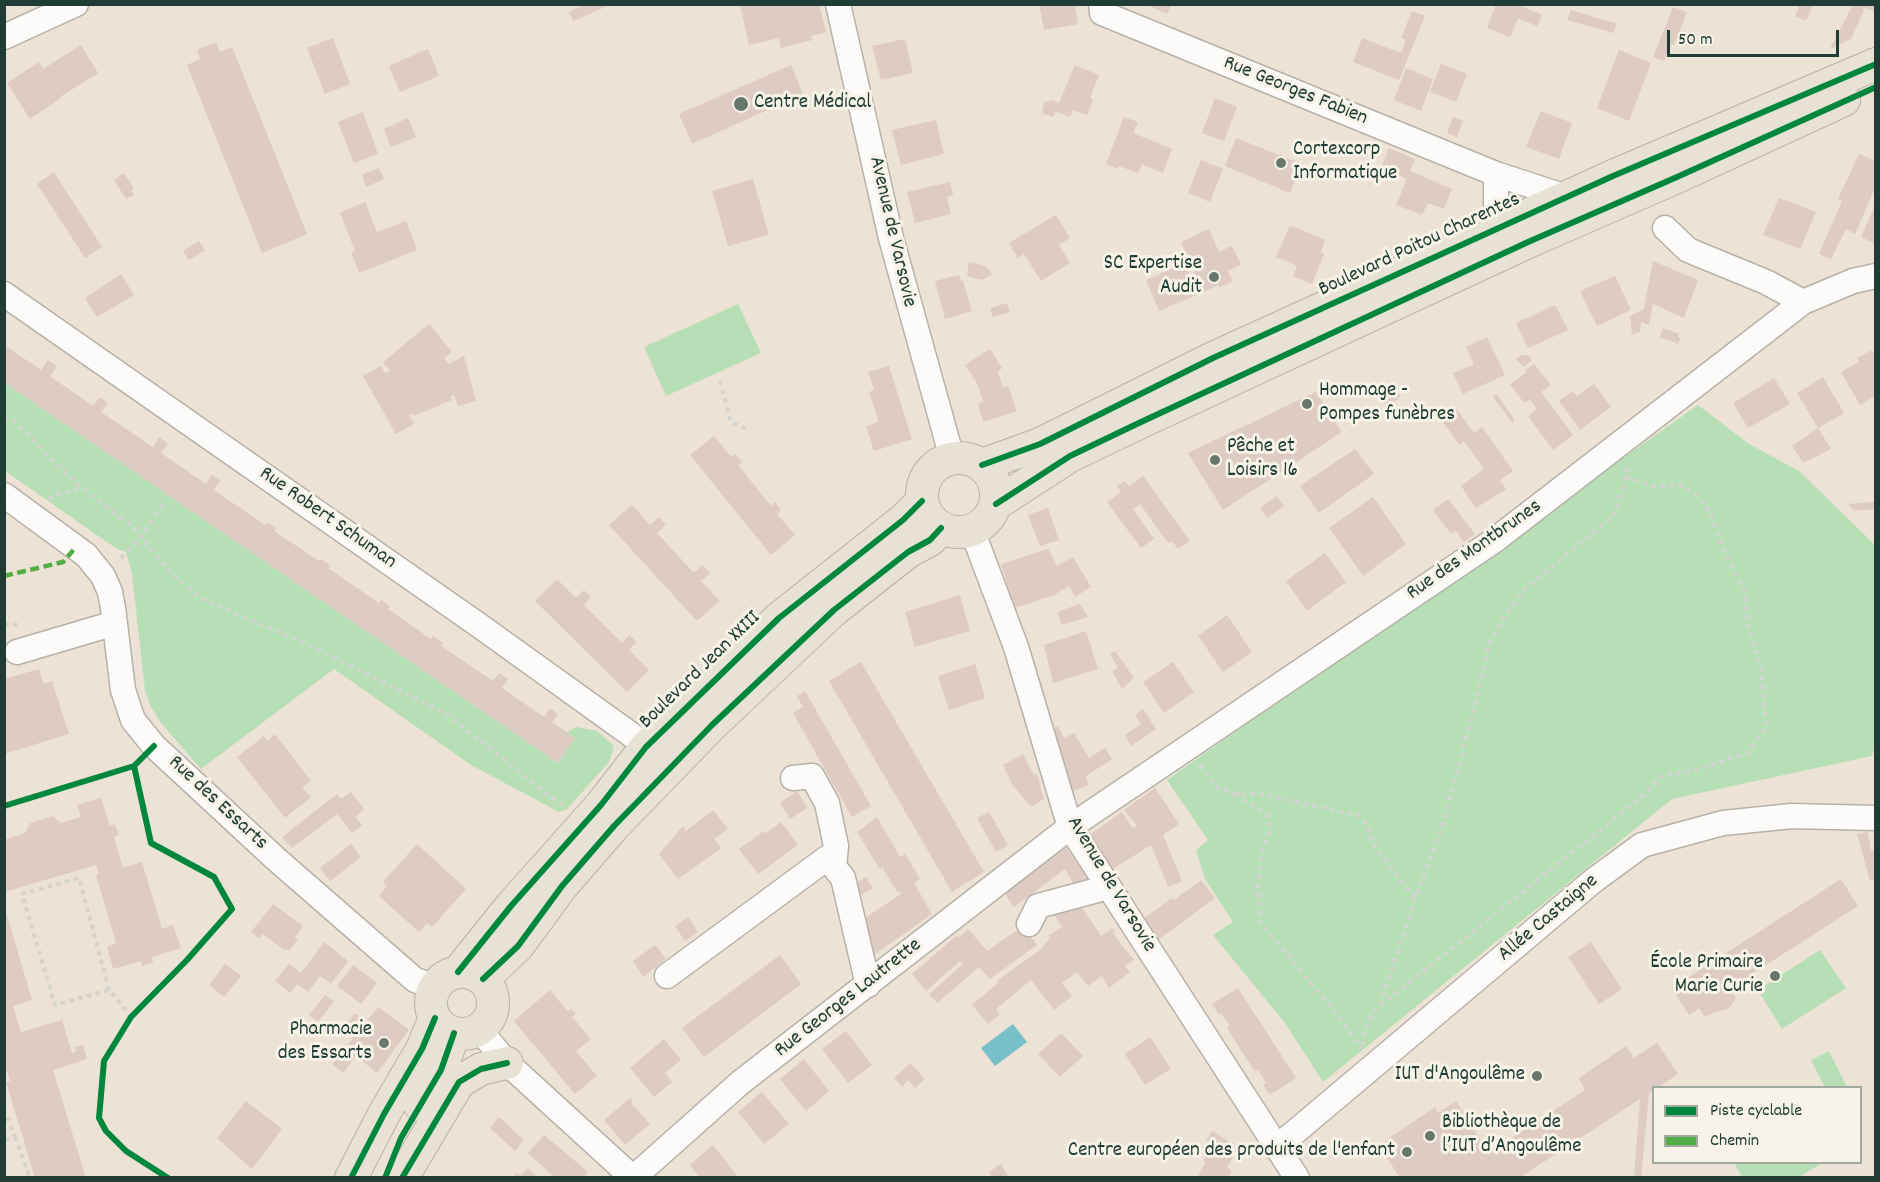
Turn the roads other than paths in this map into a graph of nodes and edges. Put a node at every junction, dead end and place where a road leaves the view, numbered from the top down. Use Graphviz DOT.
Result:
graph roads {
  1 [pos="76,4"];
  2 [pos="838,4"];
  3 [pos="1101,4"];
  4 [pos="4,37"];
  5 [pos="1875,64"];
  6 [pos="1875,87"];
  7 [pos="1496,174"];
  8 [pos="1566,197"];
  9 [pos="1665,228"];
  10 [pos="1496,229"];
  11 [pos="1875,276"];
  12 [pos="4,294"];
  13 [pos="1803,302"];
  14 [pos="951,458"];
  15 [pos="982,465"];
  16 [pos="4,495"];
  17 [pos="922,501"];
  18 [pos="996,504"];
  19 [pos="941,528"];
  20 [pos="972,530"];
  21 [pos="115,623"];
  22 [pos="17,652"];
  23 [pos="646,747"];
  24 [pos="793,778"];
  25 [pos="1875,818"];
  26 [pos="1070,827"];
  27 [pos="834,867"];
  28 [pos="1109,887"];
  29 [pos="1029,924"];
  30 [pos="667,975"];
  31 [pos="459,979"];
  32 [pos="868,985"];
  33 [pos="456,1027"];
  34 [pos="507,1063"];
  35 [pos="1283,1166"];
  36 [pos="351,1178"];
  37 [pos="385,1178"];
  38 [pos="402,1178"];
  39 [pos="633,1178"];
  1 -- 4 [label="street"];
  2 -- 14 [label="street, Avenue de Varsovie"];
  3 -- 7 [label="street, Rue Georges Fabien"];
  5 -- 8 [label="main road, Boulevard Poitou Charentes"];
  6 -- 18 [label="main road, Boulevard Poitou Charentes"];
  7 -- 8 [label="street, Rue Georges Fabien"];
  7 -- 10 [label="street"];
  8 -- 10 [label="main road, Boulevard Poitou Charentes"];
  9 -- 13 [label="street"];
  10 -- 15 [label="main road, Boulevard Poitou Charentes"];
  11 -- 13 [label="street, Rue des Montbrunes"];
  12 -- 23 [label="street, Rue Robert Schuman"];
  13 -- 26 [label="street, Rue des Montbrunes"];
  14 -- 15 [label="main road"];
  14 -- 17 [label="main road"];
  15 -- 18 [label="main road"];
  16 -- 21 [label="street, Rue des Essarts"];
  17 -- 19 [label="main road"];
  17 -- 23 [label="main road, Boulevard Jean XXIII"];
  18 -- 20 [label="main road"];
  19 -- 20 [label="main road"];
  19 -- 31 [label="main road"];
  20 -- 26 [label="street, Avenue de Varsovie"];
  21 -- 22 [label="street"];
  21 -- 31 [label="street, Rue des Essarts"];
  23 -- 31 [label="main road, Boulevard Jean XXIII"];
  24 -- 27 [label="street"];
  25 -- 35 [label="street, Allée Castaigne"];
  26 -- 28 [label="street, Avenue de Varsovie"];
  26 -- 32 [label="street, Rue Georges Lautrette"];
  27 -- 30 [label="street"];
  27 -- 32 [label="street"];
  28 -- 29 [label="street"];
  28 -- 35 [label="street, Avenue de Varsovie"];
  31 -- 33 [label="main road"];
  31 -- 33 [label="main road"];
  32 -- 39 [label="street, Rue Georges Lautrette"];
  33 -- 34 [label="street"];
  33 -- 36 [label="main road"];
  33 -- 37 [label="main road"];
  34 -- 38 [label="main road"];
  34 -- 39 [label="street"];
}
